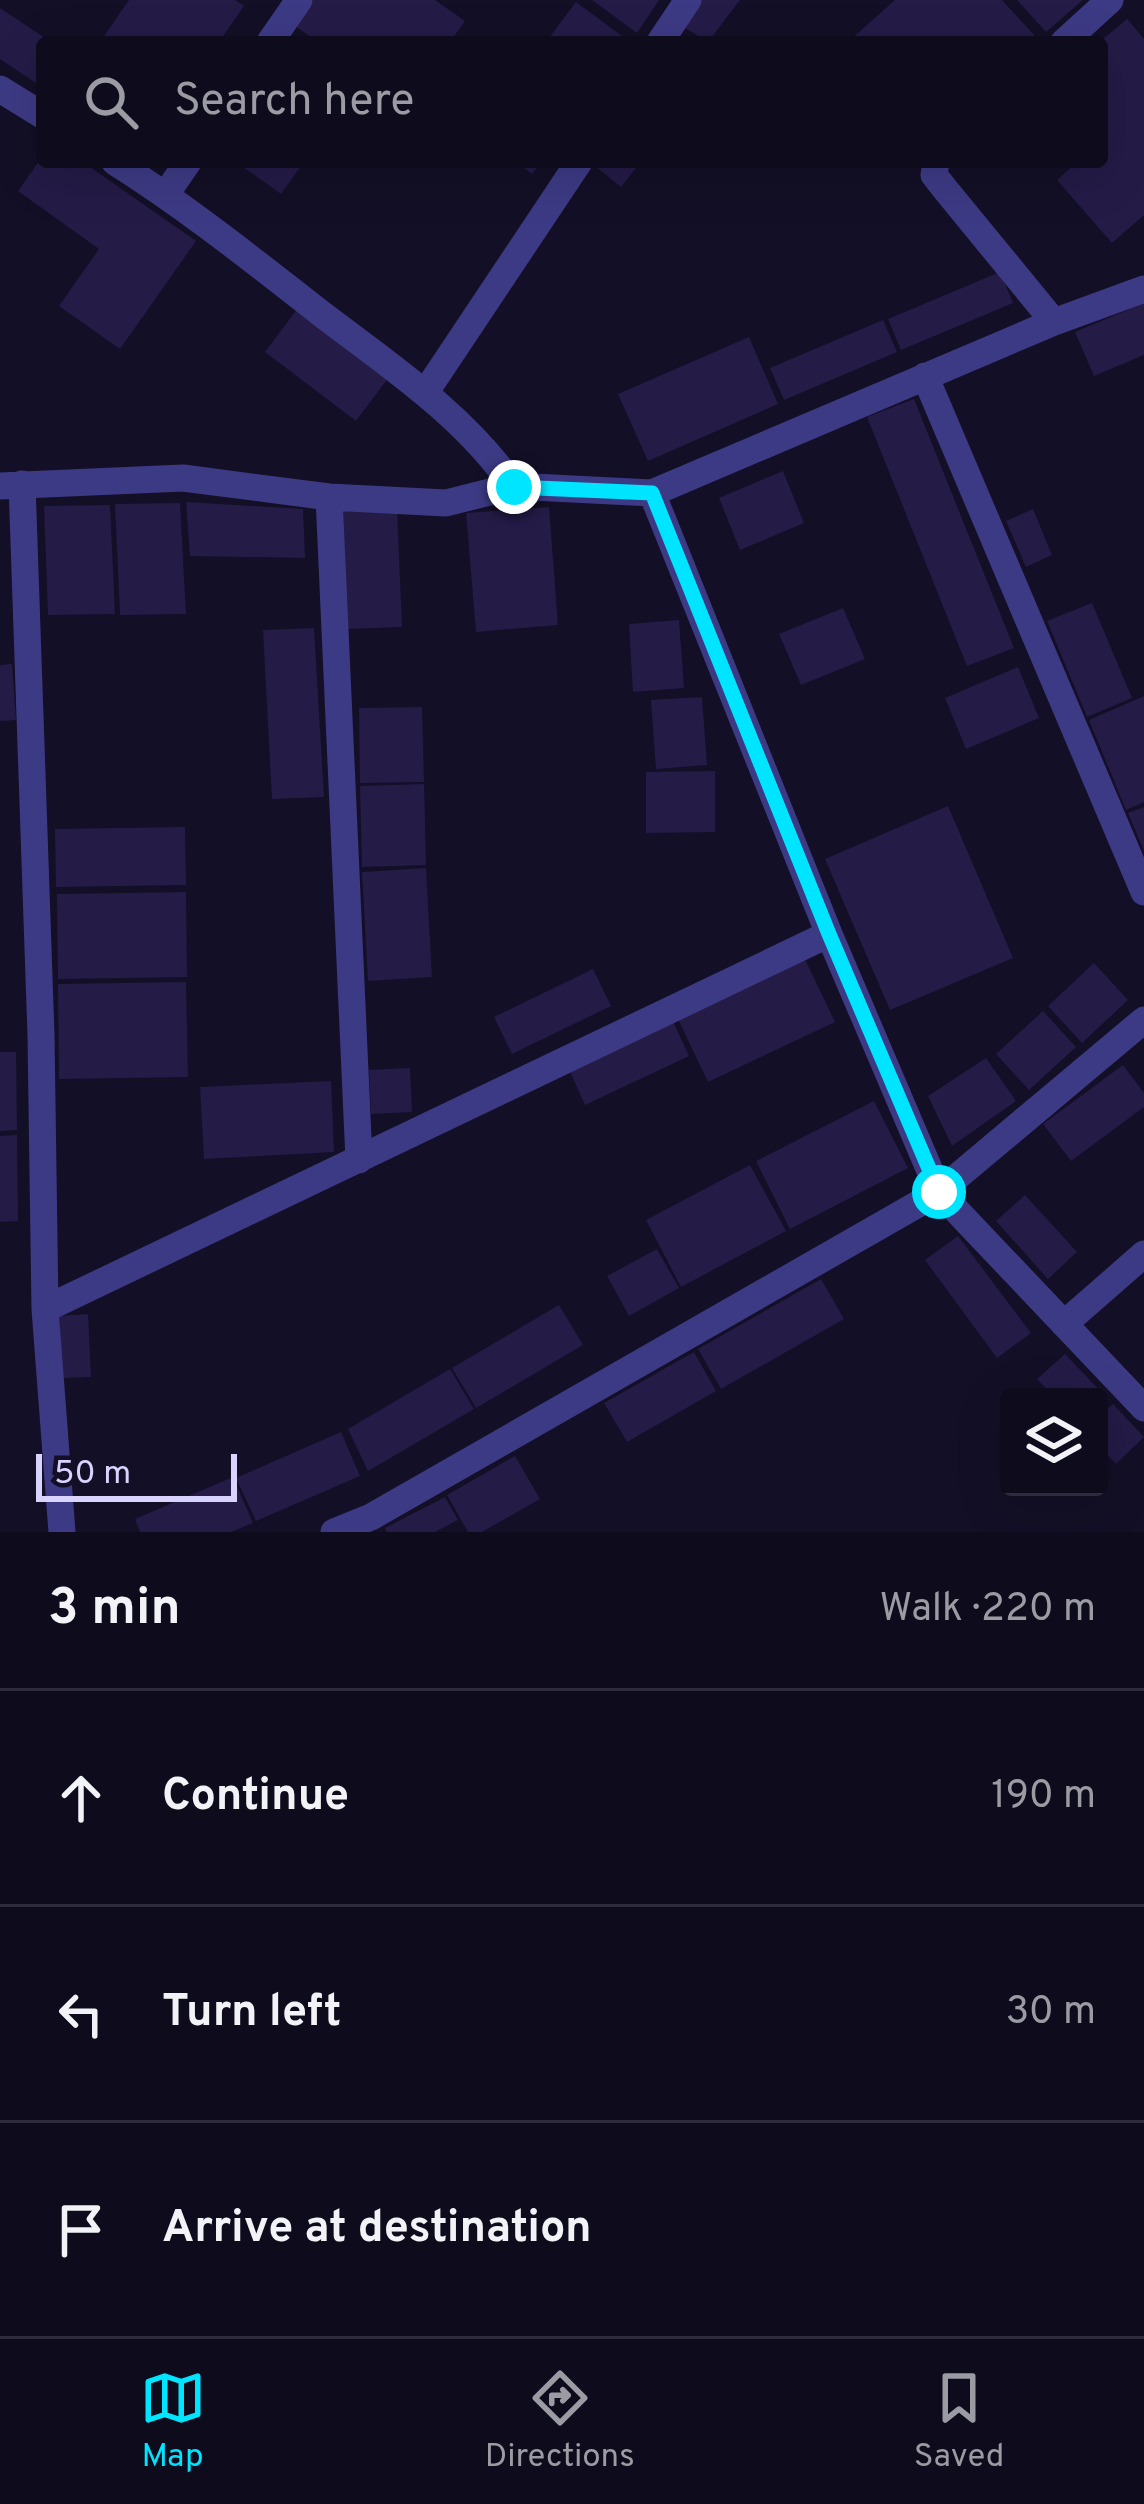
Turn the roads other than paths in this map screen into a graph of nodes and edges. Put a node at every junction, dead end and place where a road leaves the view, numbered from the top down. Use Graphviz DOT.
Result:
graph roads {
  1 [pos="299,0"];
  2 [pos="688,0"];
  3 [pos="1110,0"];
  4 [pos="274,36"];
  5 [pos="664,36"];
  6 [pos="1071,36"];
  7 [pos="0,88"];
  8 [pos="36,111"];
  9 [pos="125,168"];
  10 [pos="184,168"];
  11 [pos="575,168"];
  12 [pos="935,168"];
  13 [pos="166,194"];
  14 [pos="1144,290"];
  15 [pos="1054,322"];
  16 [pos="925,376"];
  17 [pos="425,392"];
  18 [pos="11,485"];
  19 [pos="514,487"];
  20 [pos="652,493"];
  21 [pos="329,497"];
  22 [pos="1144,892"];
  23 [pos="829,934"];
  24 [pos="1144,1020"];
  25 [pos="358,1160"];
  26 [pos="939,1192"];
  27 [pos="1144,1255"];
  28 [pos="45,1309"];
  29 [pos="1064,1324"];
  30 [pos="1144,1408"];
  31 [pos="373,1525"];
  32 [pos="62,1532"];
  33 [pos="334,1532"];
  1 -- 4 [label="street"];
  2 -- 5 [label="street"];
  3 -- 6 [label="street"];
  7 -- 8 [label="street"];
  9 -- 13 [label="street"];
  10 -- 13 [label="street"];
  11 -- 17 [label="street"];
  12 -- 15 [label="street"];
  13 -- 17 [label="street"];
  14 -- 15 [label="street"];
  15 -- 16 [label="street"];
  16 -- 20 [label="street"];
  16 -- 22 [label="street"];
  17 -- 19 [label="street"];
  18 -- 21 [label="street"];
  18 -- 28 [label="street"];
  19 -- 20 [label="street"];
  19 -- 21 [label="street"];
  20 -- 23 [label="street"];
  21 -- 25 [label="street"];
  23 -- 25 [label="street"];
  23 -- 26 [label="street"];
  24 -- 26 [label="street"];
  25 -- 28 [label="street"];
  26 -- 29 [label="street"];
  26 -- 31 [label="street"];
  27 -- 29 [label="street"];
  28 -- 32 [label="street"];
  29 -- 30 [label="street"];
  31 -- 33 [label="street"];
}
